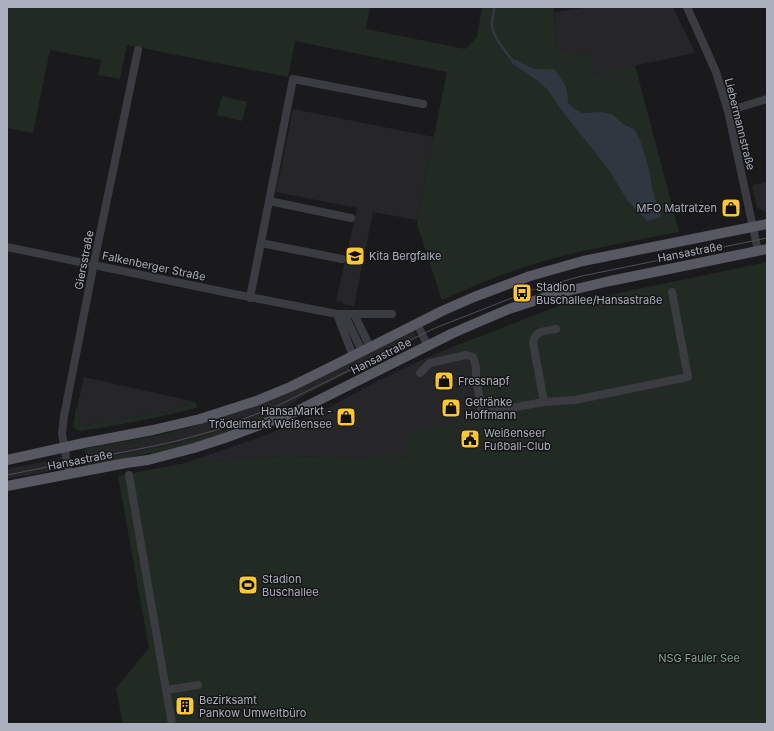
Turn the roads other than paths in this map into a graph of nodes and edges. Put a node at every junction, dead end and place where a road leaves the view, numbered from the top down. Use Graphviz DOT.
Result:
graph roads {
  1 [pos="688,7"];
  2 [pos="138,50"];
  3 [pos="767,99"];
  4 [pos="423,104"];
  5 [pos="728,111"];
  6 [pos="269,201"];
  7 [pos="351,218"];
  8 [pos="767,224"];
  9 [pos="753,226"];
  10 [pos="261,242"];
  11 [pos="7,247"];
  12 [pos="762,250"];
  13 [pos="342,259"];
  14 [pos="94,265"];
  15 [pos="672,292"];
  16 [pos="250,298"];
  17 [pos="341,314"];
  18 [pos="354,314"];
  19 [pos="392,314"];
  20 [pos="417,324"];
  21 [pos="556,329"];
  22 [pos="428,346"];
  23 [pos="362,351"];
  24 [pos="420,374"];
  25 [pos="544,402"];
  26 [pos="64,448"];
  27 [pos="7,460"];
  28 [pos="69,474"];
  29 [pos="129,476"];
  30 [pos="7,486"];
  31 [pos="198,685"];
  32 [pos="166,690"];
  33 [pos="172,724"];
  1 -- 5 [label="street, Liebermannstraße"];
  2 -- 14 [label="street, Giersstraße"];
  3 -- 5 [label="street"];
  4 -- 6 [label="street"];
  5 -- 9 [label="street, Liebermannstraße"];
  6 -- 7 [label="street"];
  6 -- 10 [label="street"];
  8 -- 9 [label="main road, Hansastraße"];
  9 -- 12 [label="street, Liebermannstraße"];
  9 -- 20 [label="main road, Hansastraße"];
  10 -- 13 [label="street"];
  10 -- 16 [label="street"];
  11 -- 14 [label="street, Falkenberger Straße"];
  12 -- 22 [label="main road, Hansastraße"];
  14 -- 16 [label="street, Falkenberger Straße"];
  14 -- 26 [label="street, Giersstraße"];
  15 -- 25 [label="street"];
  16 -- 17 [label="street, Falkenberger Straße"];
  17 -- 18 [label="street, Falkenberger Straße"];
  17 -- 23 [label="street"];
  18 -- 19 [label="street, Falkenberger Straße"];
  18 -- 23 [label="street"];
  20 -- 22 [label="street"];
  20 -- 23 [label="main road, Hansastraße"];
  21 -- 25 [label="street"];
  22 -- 28 [label="main road, Hansastraße"];
  23 -- 26 [label="main road, Hansastraße"];
  24 -- 25 [label="street"];
  26 -- 27 [label="main road, Hansastraße"];
  26 -- 28 [label="street, Giersstraße"];
  28 -- 30 [label="main road, Hansastraße"];
  29 -- 32 [label="street"];
  31 -- 32 [label="street"];
  32 -- 33 [label="street"];
}
